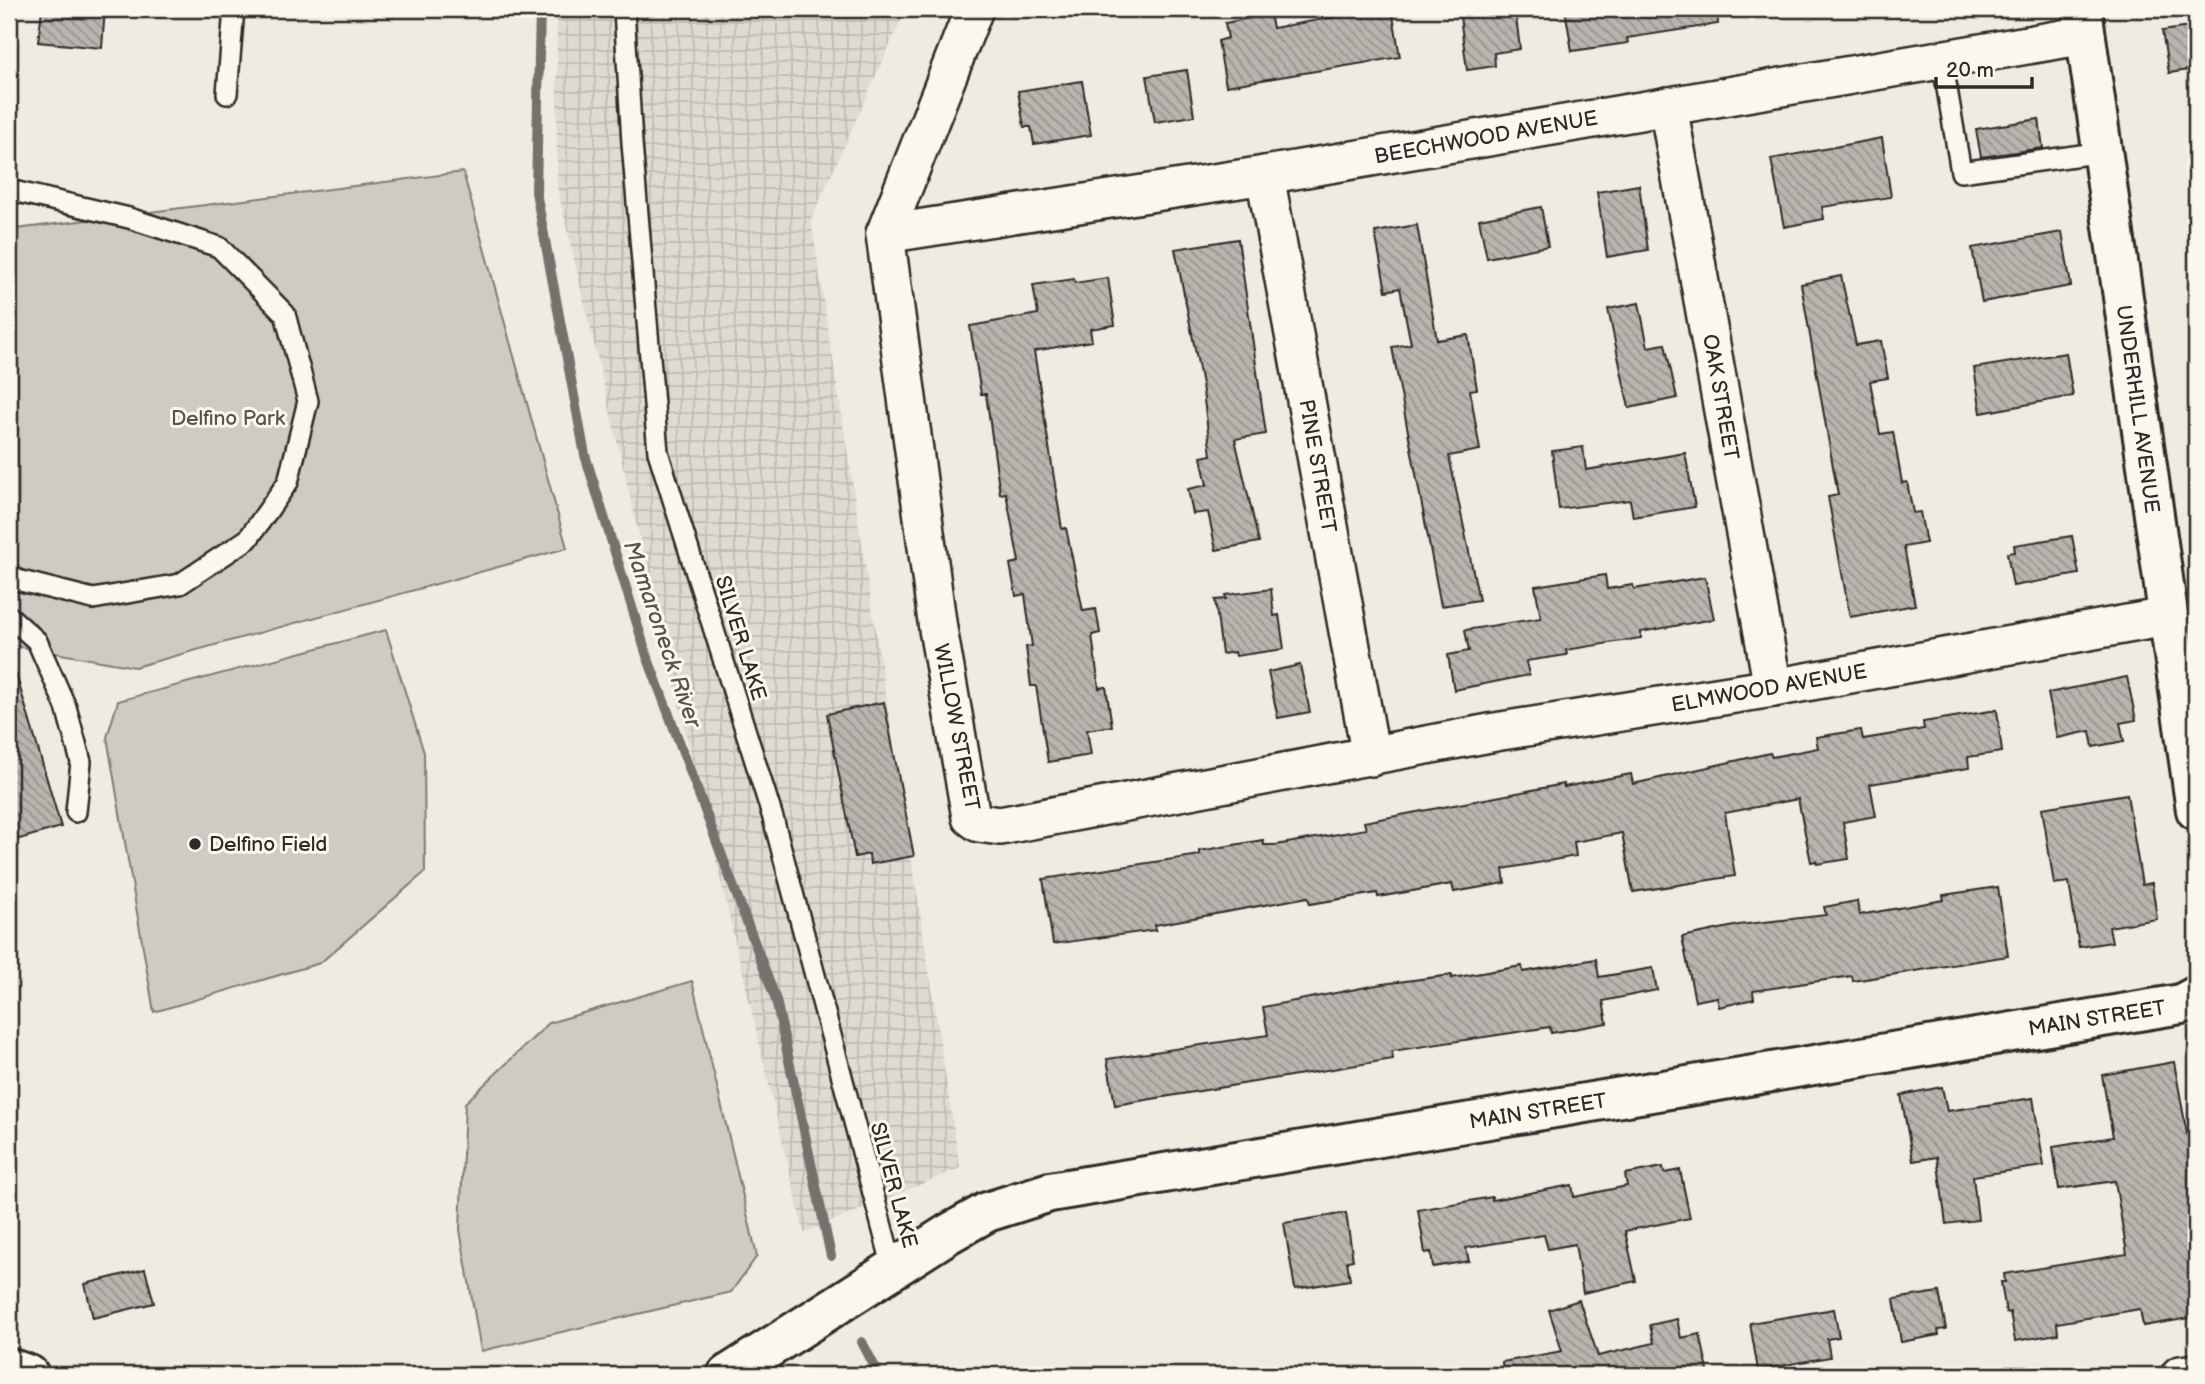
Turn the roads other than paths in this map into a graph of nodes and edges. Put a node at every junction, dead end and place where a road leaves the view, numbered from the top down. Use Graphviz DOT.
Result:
graph roads {
  1 [pos="234,9"];
  2 [pos="624,9"];
  3 [pos="974,9"];
  4 [pos="2084,22"];
  5 [pos="1942,59"];
  6 [pos="228,94"];
  7 [pos="1668,106"];
  8 [pos="2102,152"];
  9 [pos="1265,175"];
  10 [pos="9,190"];
  11 [pos="886,234"];
  12 [pos="12,582"];
  13 [pos="9,616"];
  14 [pos="2166,617"];
  15 [pos="1773,688"];
  16 [pos="1371,757"];
  17 [pos="2196,810"];
  18 [pos="76,812"];
  19 [pos="2196,996"];
  20 [pos="893,1268"];
  21 [pos="9,1368"];
  22 [pos="2196,1373"];
  23 [pos="29,1375"];
  24 [pos="727,1375"];
  25 [pos="2180,1375"];
  1 -- 6 [label="lane"];
  2 -- 20 [label="lane, SILVER LAKE"];
  3 -- 11 [label="street"];
  4 -- 5 [label="street, BEECHWOOD AVENUE"];
  4 -- 8 [label="main road, UNDERHILL AVENUE"];
  5 -- 7 [label="street, BEECHWOOD AVENUE"];
  5 -- 8 [label="lane"];
  7 -- 9 [label="street, BEECHWOOD AVENUE"];
  7 -- 15 [label="street, OAK STREET"];
  8 -- 14 [label="main road, UNDERHILL AVENUE"];
  9 -- 11 [label="street, BEECHWOOD AVENUE"];
  9 -- 16 [label="street, PINE STREET"];
  10 -- 12 [label="lane"];
  11 -- 16 [label="street, WILLOW STREET"];
  13 -- 18 [label="lane"];
  14 -- 15 [label="street, ELMWOOD AVENUE"];
  14 -- 17 [label="main road, UNDERHILL AVENUE"];
  15 -- 16 [label="street, ELMWOOD AVENUE"];
  19 -- 20 [label="main road, MAIN STREET"];
  20 -- 24 [label="main road, MAIN STREET"];
  21 -- 23 [label="main road"];
  22 -- 25 [label="street"];
}
